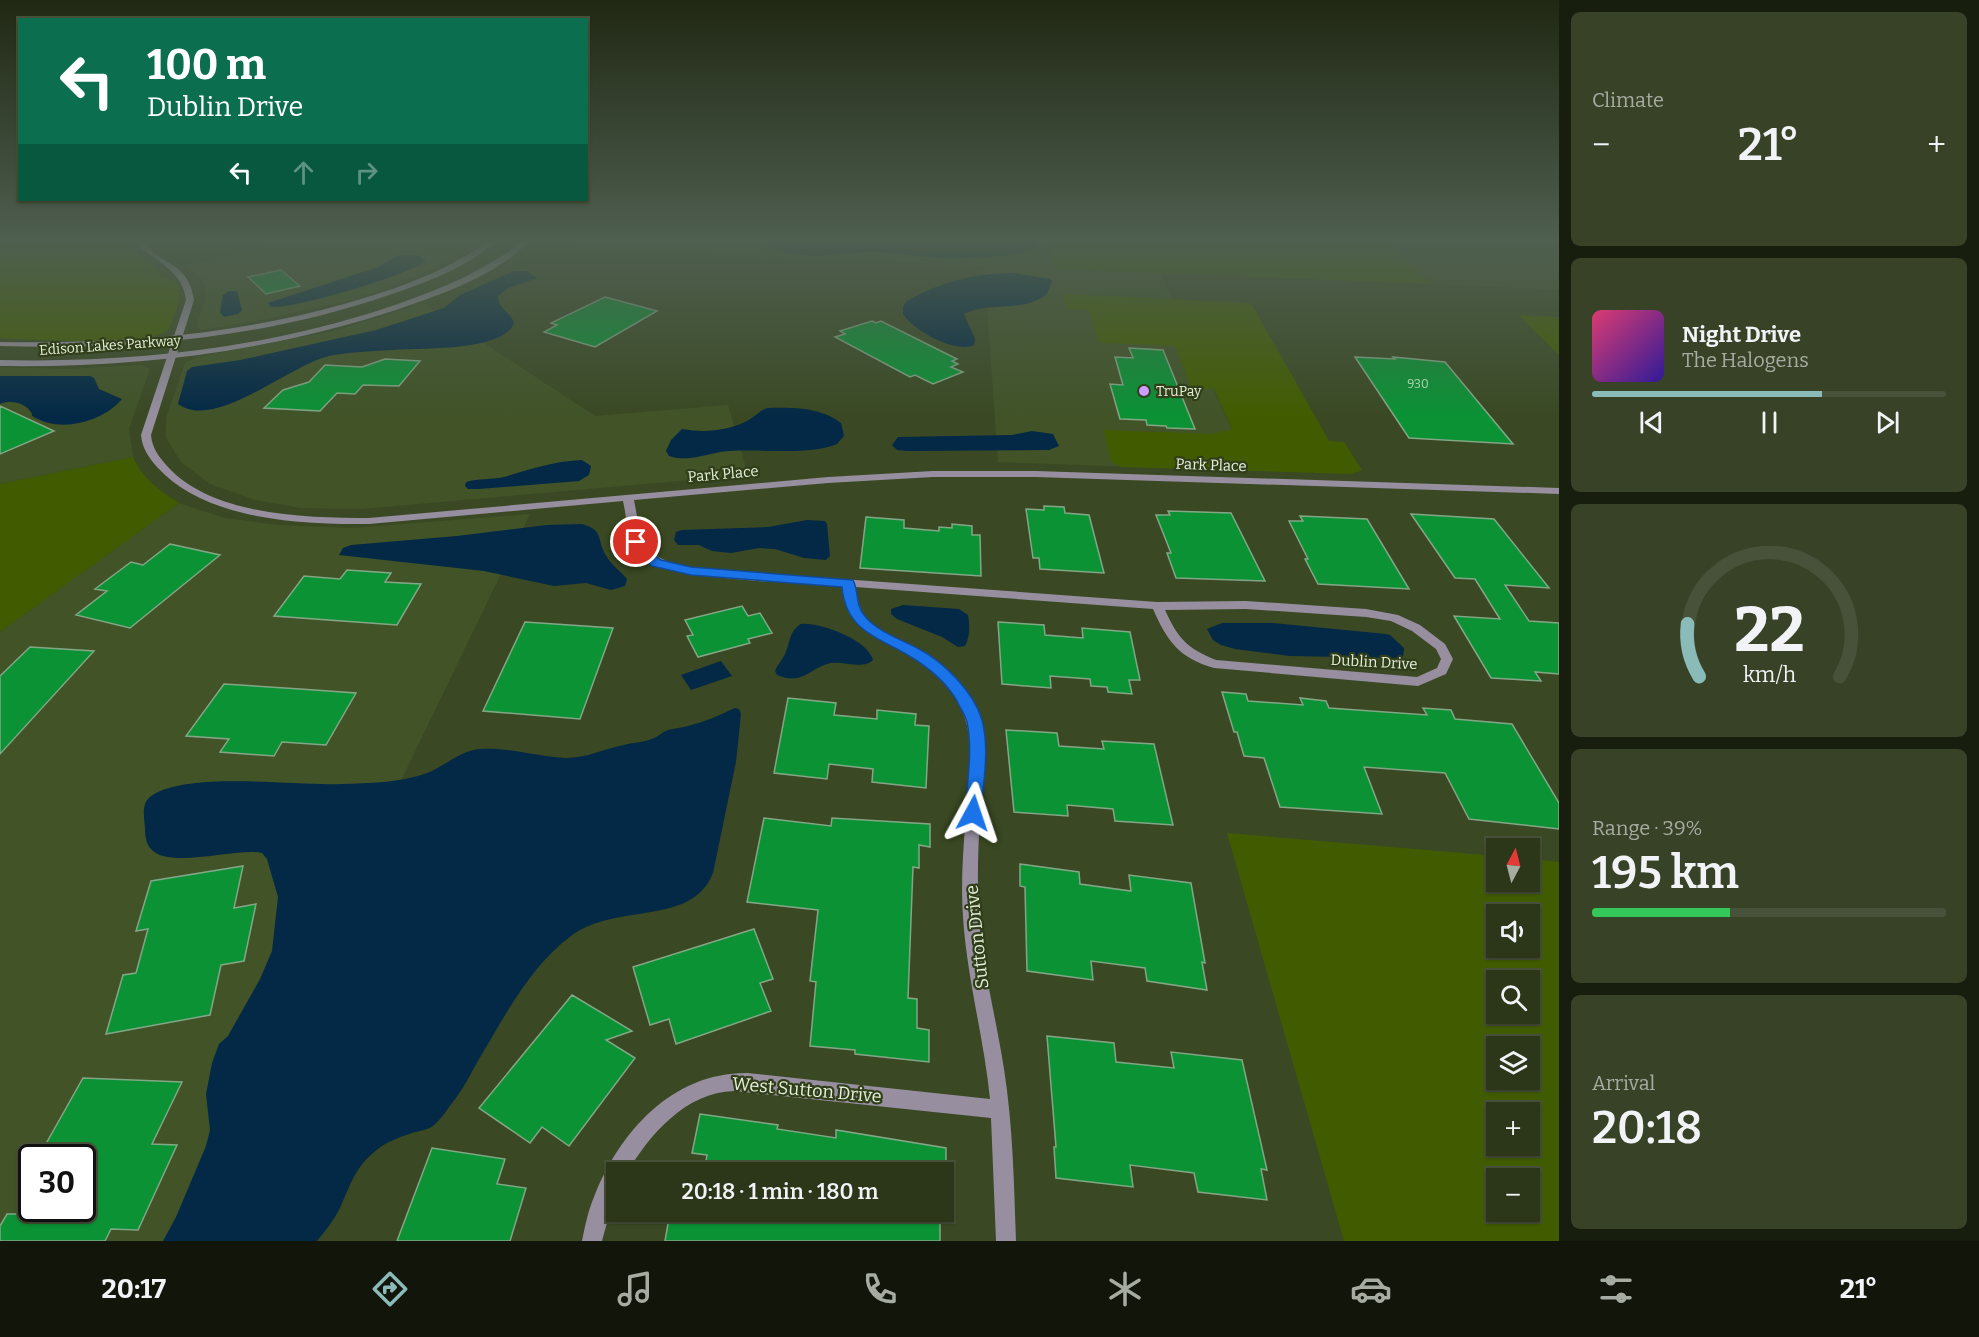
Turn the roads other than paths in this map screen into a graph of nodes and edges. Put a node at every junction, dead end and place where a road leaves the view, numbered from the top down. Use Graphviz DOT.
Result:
graph roads {
  1 [pos="190,301"];
  2 [pos="361,301"];
  3 [pos="411,301"];
  4 [pos="178,339"];
  5 [pos="0,344"];
  6 [pos="172,356"];
  7 [pos="0,363"];
  8 [pos="1559,491"];
  9 [pos="628,498"];
  10 [pos="849,583"];
  11 [pos="1157,606"];
  12 [pos="1000,1110"];
  13 [pos="592,1241"];
  14 [pos="1006,1241"];
  1 -- 4 [label="street, Park Place"];
  2 -- 4 [label="street, Edison Lakes Parkway"];
  3 -- 6 [label="street, Edison Lakes Parkway"];
  4 -- 5 [label="street, Edison Lakes Parkway"];
  4 -- 6 [label="street, Park Place"];
  6 -- 7 [label="street, Edison Lakes Parkway"];
  6 -- 9 [label="street, Park Place"];
  8 -- 9 [label="street, Park Place"];
  9 -- 10 [label="street, Dublin Drive"];
  10 -- 11 [label="street, Dublin Drive"];
  10 -- 12 [label="street, Sutton Drive"];
  11 -- 11 [label="street, Dublin Drive"];
  12 -- 13 [label="street, West Sutton Drive"];
  12 -- 14 [label="street, Sutton Drive"];
}
